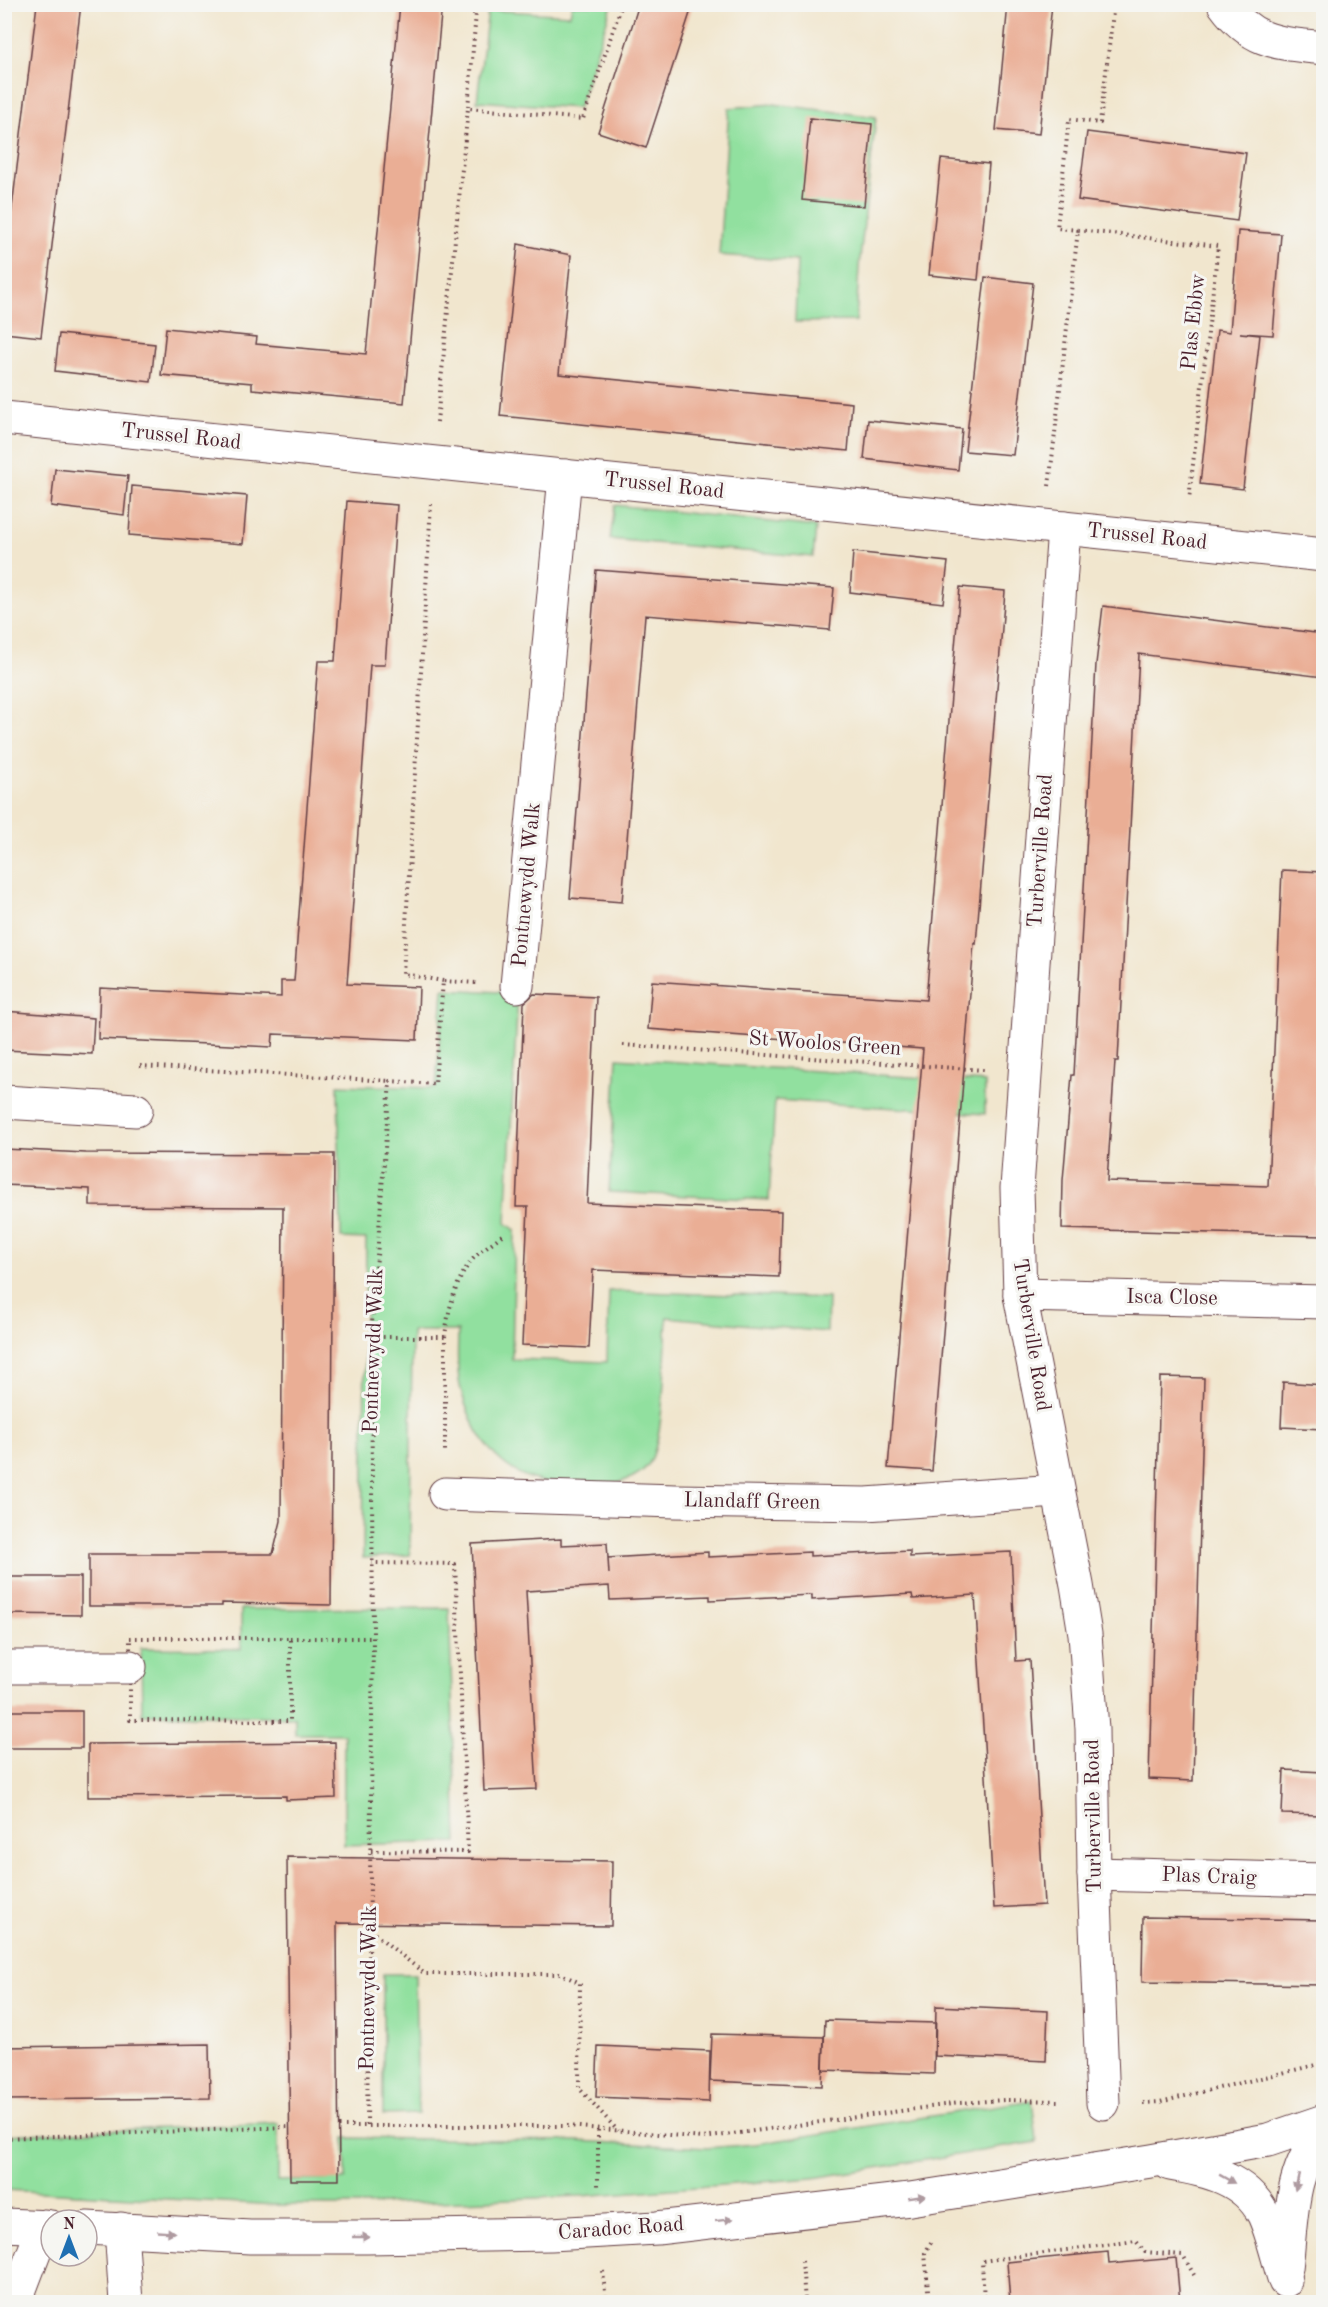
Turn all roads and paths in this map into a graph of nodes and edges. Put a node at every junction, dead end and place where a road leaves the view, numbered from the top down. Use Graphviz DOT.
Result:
graph roads {
  1 [pos="419,4"];
  2 [pos="1114,4"];
  3 [pos="1224,4"];
  4 [pos="1323,48"];
  5 [pos="468,108"];
  6 [pos="1078,230"];
  7 [pos="4,418"];
  8 [pos="565,476"];
  9 [pos="1054,527"];
  10 [pos="1185,541"];
  11 [pos="1323,555"];
  12 [pos="517,986"];
  13 [pos="623,1045"];
  14 [pos="1026,1073"];
  15 [pos="390,1081"];
  16 [pos="4,1102"];
  17 [pos="136,1110"];
  18 [pos="502,1235"];
  19 [pos="1020,1294"];
  20 [pos="1323,1302"];
  21 [pos="371,1336"];
  22 [pos="445,1336"];
  23 [pos="1058,1491"];
  24 [pos="445,1494"];
  25 [pos="372,1563"];
  26 [pos="290,1638"];
  27 [pos="373,1638"];
  28 [pos="4,1667"];
  29 [pos="130,1667"];
  30 [pos="370,1851"];
  31 [pos="1094,1874"];
  32 [pos="1323,1880"];
  33 [pos="369,1930"];
  34 [pos="1323,2063"];
  35 [pos="1103,2103"];
  36 [pos="1323,2121"];
  37 [pos="367,2125"];
  38 [pos="339,2126"];
  39 [pos="289,2127"];
  40 [pos="1323,2131"];
  41 [pos="619,2132"];
  42 [pos="4,2138"];
  43 [pos="1151,2161"];
  44 [pos="4,2225"];
  45 [pos="39,2226"];
  46 [pos="99,2228"];
  47 [pos="121,2229"];
  48 [pos="944,2238"];
  49 [pos="39,2247"];
  50 [pos="802,2261"];
  51 [pos="1194,2275"];
  52 [pos="1285,2292"];
  53 [pos="15,2302"];
  54 [pos="126,2302"];
  55 [pos="805,2302"];
  56 [pos="929,2302"];
  57 [pos="984,2302"];
  1 -- 5 [label="path"];
  2 -- 6 [label="path, Plas Ebbw"];
  3 -- 4 [label="street"];
  6 -- 9 [label="path"];
  6 -- 10 [label="path, Plas Ebbw"];
  7 -- 8 [label="street, Trussel Road"];
  8 -- 9 [label="street, Trussel Road"];
  8 -- 12 [label="street, Pontnewydd Walk"];
  9 -- 10 [label="street, Trussel Road"];
  9 -- 14 [label="street, Turberville Road"];
  10 -- 11 [label="street, Trussel Road"];
  12 -- 15 [label="path, Pontnewydd Walk"];
  13 -- 14 [label="path, St Woolos Green"];
  14 -- 19 [label="street, Turberville Road"];
  15 -- 17 [label="path"];
  15 -- 21 [label="path, Pontnewydd Walk"];
  16 -- 17 [label="street"];
  18 -- 22 [label="path"];
  19 -- 20 [label="street, Isca Close"];
  19 -- 23 [label="street, Turberville Road"];
  21 -- 22 [label="path"];
  21 -- 25 [label="path, Pontnewydd Walk"];
  22 -- 24 [label="path"];
  23 -- 24 [label="street, Llandaff Green"];
  23 -- 31 [label="street, Turberville Road"];
  25 -- 27 [label="path, Pontnewydd Walk"];
  25 -- 30 [label="path"];
  26 -- 27 [label="path"];
  26 -- 29 [label="path"];
  26 -- 29 [label="path"];
  27 -- 30 [label="path, Pontnewydd Walk"];
  28 -- 29 [label="street"];
  30 -- 33 [label="path, Pontnewydd Walk"];
  31 -- 32 [label="street, Plas Craig"];
  31 -- 35 [label="street, Turberville Road"];
  33 -- 37 [label="path, Pontnewydd Walk"];
  33 -- 41 [label="path"];
  34 -- 35 [label="path"];
  35 -- 41 [label="path"];
  36 -- 43 [label="street, Caradoc Road"];
  37 -- 38 [label="path"];
  37 -- 41 [label="path"];
  39 -- 42 [label="path"];
  40 -- 52 [label="street, Caradoc Road, one-way"];
  47 -- 43 [label="street, Caradoc Road, one-way"];
  43 -- 52 [label="street, Caradoc Road, one-way"];
  44 -- 45 [label="street"];
  46 -- 47 [label="street, Caradoc Road"];
  47 -- 54 [label="street"];
  48 -- 56 [label="path"];
  49 -- 53 [label="street"];
  50 -- 55 [label="path"];
  51 -- 57 [label="path"];
}
